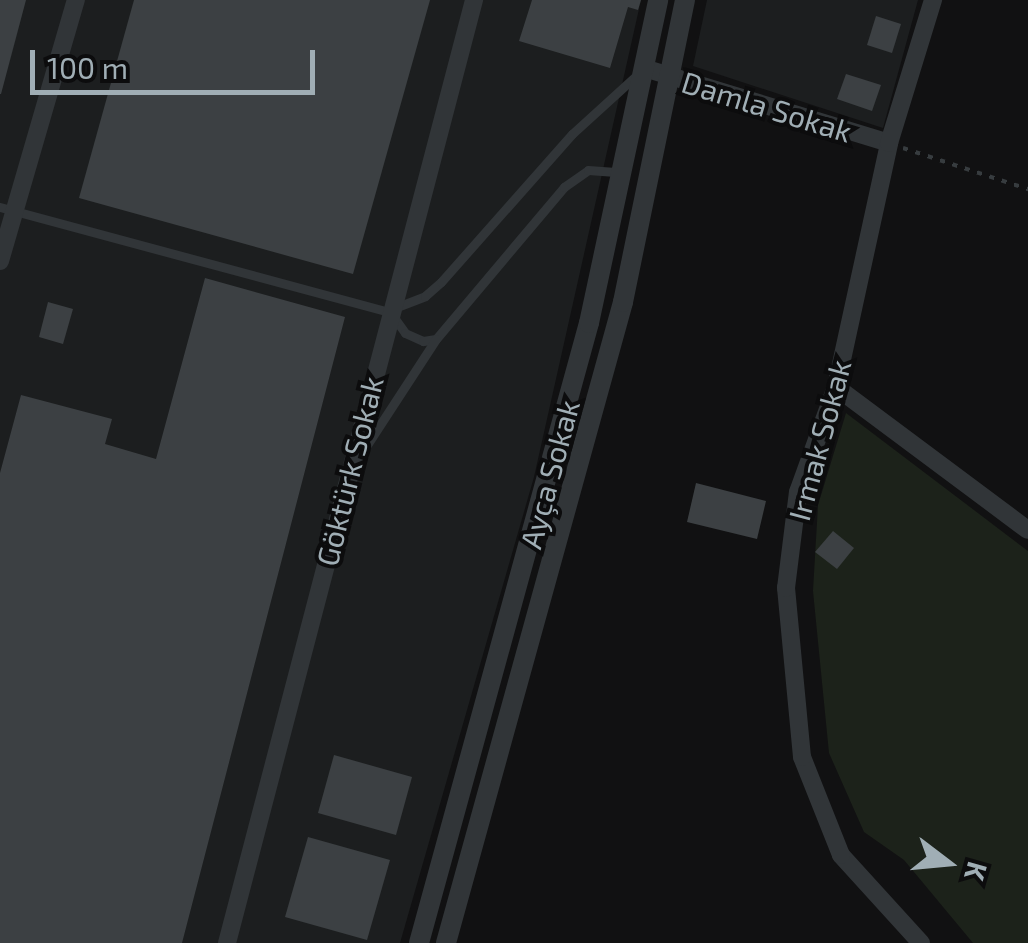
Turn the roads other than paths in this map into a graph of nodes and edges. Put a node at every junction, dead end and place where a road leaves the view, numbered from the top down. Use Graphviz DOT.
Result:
graph roads {
  1 [pos="76,0"];
  2 [pos="474,0"];
  3 [pos="658,0"];
  4 [pos="685,0"];
  5 [pos="933,0"];
  6 [pos="644,68"];
  7 [pos="668,75"];
  8 [pos="889,143"];
  9 [pos="622,173"];
  10 [pos="7,209"];
  11 [pos="0,261"];
  12 [pos="390,312"];
  13 [pos="436,339"];
  14 [pos="836,388"];
  15 [pos="348,474"];
  16 [pos="1028,530"];
  17 [pos="227,943"];
  18 [pos="420,943"];
  19 [pos="446,943"];
  20 [pos="921,943"];
  1 -- 10 [label="street"];
  2 -- 12 [label="street, Göktürk Sokak"];
  3 -- 6 [label="street, Ayça Sokak"];
  4 -- 7 [label="street, Ayça Sokak"];
  5 -- 8 [label="street, Irmak Sokak"];
  6 -- 7 [label="street, Damla Sokak"];
  6 -- 9 [label="street, Ayça Sokak"];
  6 -- 12 [label="lane"];
  7 -- 8 [label="street, Damla Sokak"];
  7 -- 19 [label="street, Ayça Sokak"];
  8 -- 14 [label="street, Irmak Sokak"];
  9 -- 13 [label="lane"];
  9 -- 18 [label="street, Ayça Sokak"];
  10 -- 11 [label="street"];
  10 -- 12 [label="lane"];
  12 -- 13 [label="lane"];
  12 -- 15 [label="street, Göktürk Sokak"];
  13 -- 15 [label="lane"];
  14 -- 16 [label="street"];
  14 -- 20 [label="street, Irmak Sokak"];
  15 -- 17 [label="street, Göktürk Sokak"];
}
